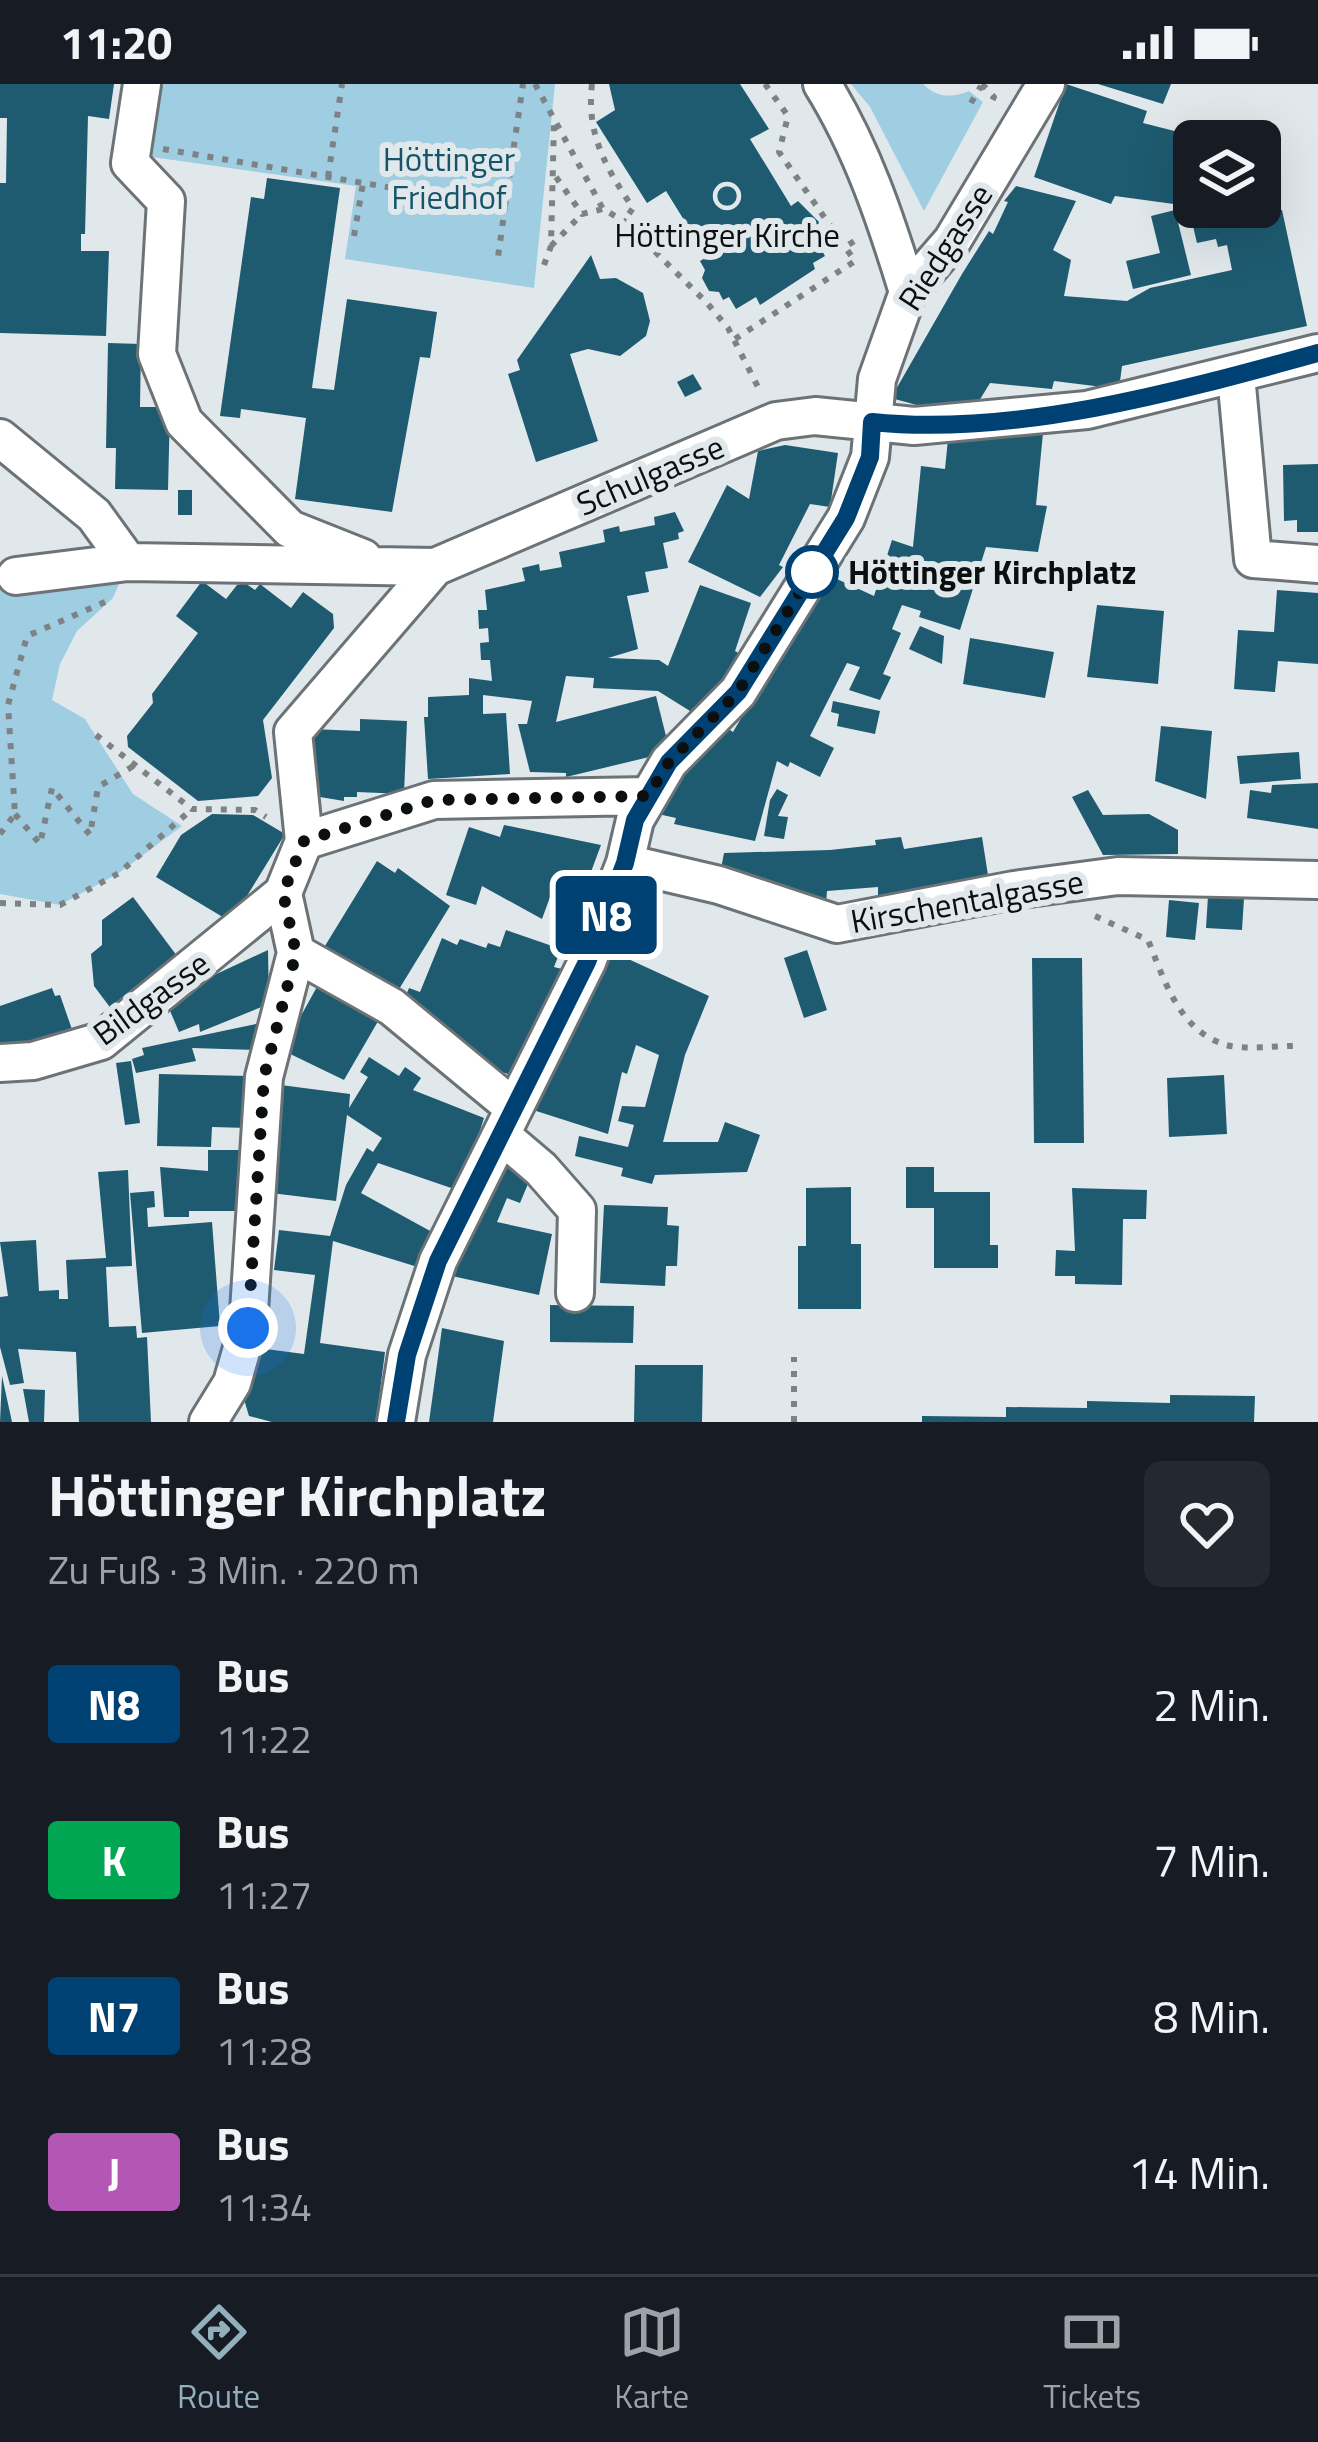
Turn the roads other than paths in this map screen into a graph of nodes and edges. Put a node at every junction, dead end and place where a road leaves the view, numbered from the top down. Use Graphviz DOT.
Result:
graph roads {
  1 [pos="142,84"];
  2 [pos="822,84"];
  3 [pos="1046,84"];
  4 [pos="908,292"];
  5 [pos="1318,353"];
  6 [pos="1236,375"];
  7 [pos="872,422"];
  8 [pos="0,438"];
  9 [pos="128,562"];
  10 [pos="1318,564"];
  11 [pos="435,567"];
  12 [pos="389,568"];
  13 [pos="16,575"];
  14 [pos="648,796"];
  15 [pos="304,841"];
  16 [pos="625,863"];
  17 [pos="1318,880"];
  18 [pos="283,893"];
  19 [pos="296,953"];
  20 [pos="0,1063"];
  21 [pos="507,1122"];
  22 [pos="575,1293"];
  23 [pos="208,1422"];
  24 [pos="396,1422"];
  1 -- 12 [label="street"];
  2 -- 4 [label="street"];
  3 -- 4 [label="street, Riedgasse"];
  4 -- 7 [label="street, Riedgasse"];
  5 -- 6 [label="street, Schulgasse"];
  6 -- 7 [label="street, Schulgasse"];
  6 -- 10 [label="street"];
  7 -- 11 [label="street, Schulgasse"];
  7 -- 14 [label="street, Riedgasse"];
  8 -- 9 [label="street"];
  9 -- 12 [label="street, Schulgasse"];
  9 -- 13 [label="street, Schulgasse"];
  11 -- 12 [label="street, Schulgasse"];
  11 -- 15 [label="street, Schulgasse"];
  14 -- 15 [label="street"];
  14 -- 16 [label="street, Riedgasse"];
  15 -- 18 [label="street"];
  16 -- 17 [label="street, Kirschentalgasse"];
  16 -- 21 [label="street, Riedgasse"];
  18 -- 19 [label="street"];
  18 -- 20 [label="street, Bildgasse"];
  19 -- 21 [label="street"];
  19 -- 23 [label="street"];
  21 -- 22 [label="street"];
  21 -- 24 [label="street, Riedgasse"];
}
